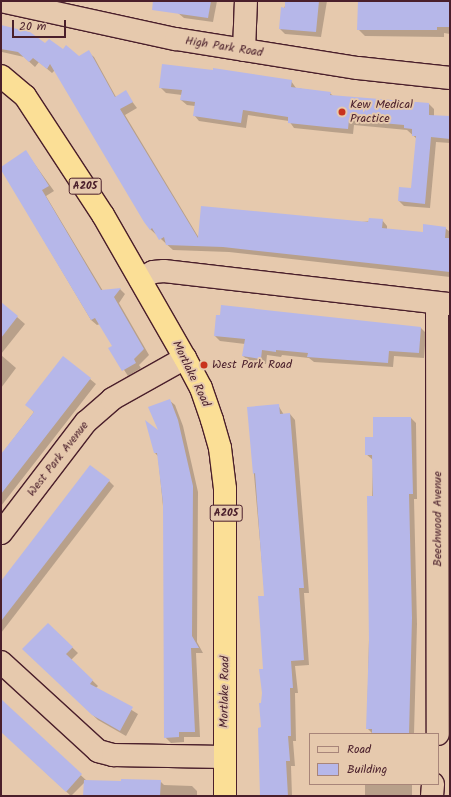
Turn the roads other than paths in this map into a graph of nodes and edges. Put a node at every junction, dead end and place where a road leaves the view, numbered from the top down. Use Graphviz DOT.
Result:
graph roads {
  1 [pos="1,1"];
  2 [pos="246,1"];
  3 [pos="244,50"];
  4 [pos="1,76"];
  5 [pos="450,78"];
  6 [pos="140,279"];
  7 [pos="444,304"];
  8 [pos="185,358"];
  9 [pos="1,533"];
  10 [pos="1,662"];
  11 [pos="438,733"];
  12 [pos="224,757"];
  13 [pos="433,785"];
  14 [pos="225,796"];
  15 [pos="432,796"];
  1 -- 3 [label="street, High Park Road"];
  2 -- 3 [label="street"];
  3 -- 5 [label="street, High Park Road"];
  4 -- 6 [label="highway, Mortlake Road / A205"];
  6 -- 7 [label="street"];
  6 -- 8 [label="highway, Mortlake Road / A205"];
  7 -- 11 [label="street, Beechwood Avenue"];
  8 -- 9 [label="street, West Park Avenue"];
  8 -- 12 [label="highway, Mortlake Road / A205"];
  10 -- 12 [label="street"];
  12 -- 14 [label="highway, Mortlake Road / A205"];
  13 -- 15 [label="street"];
}
